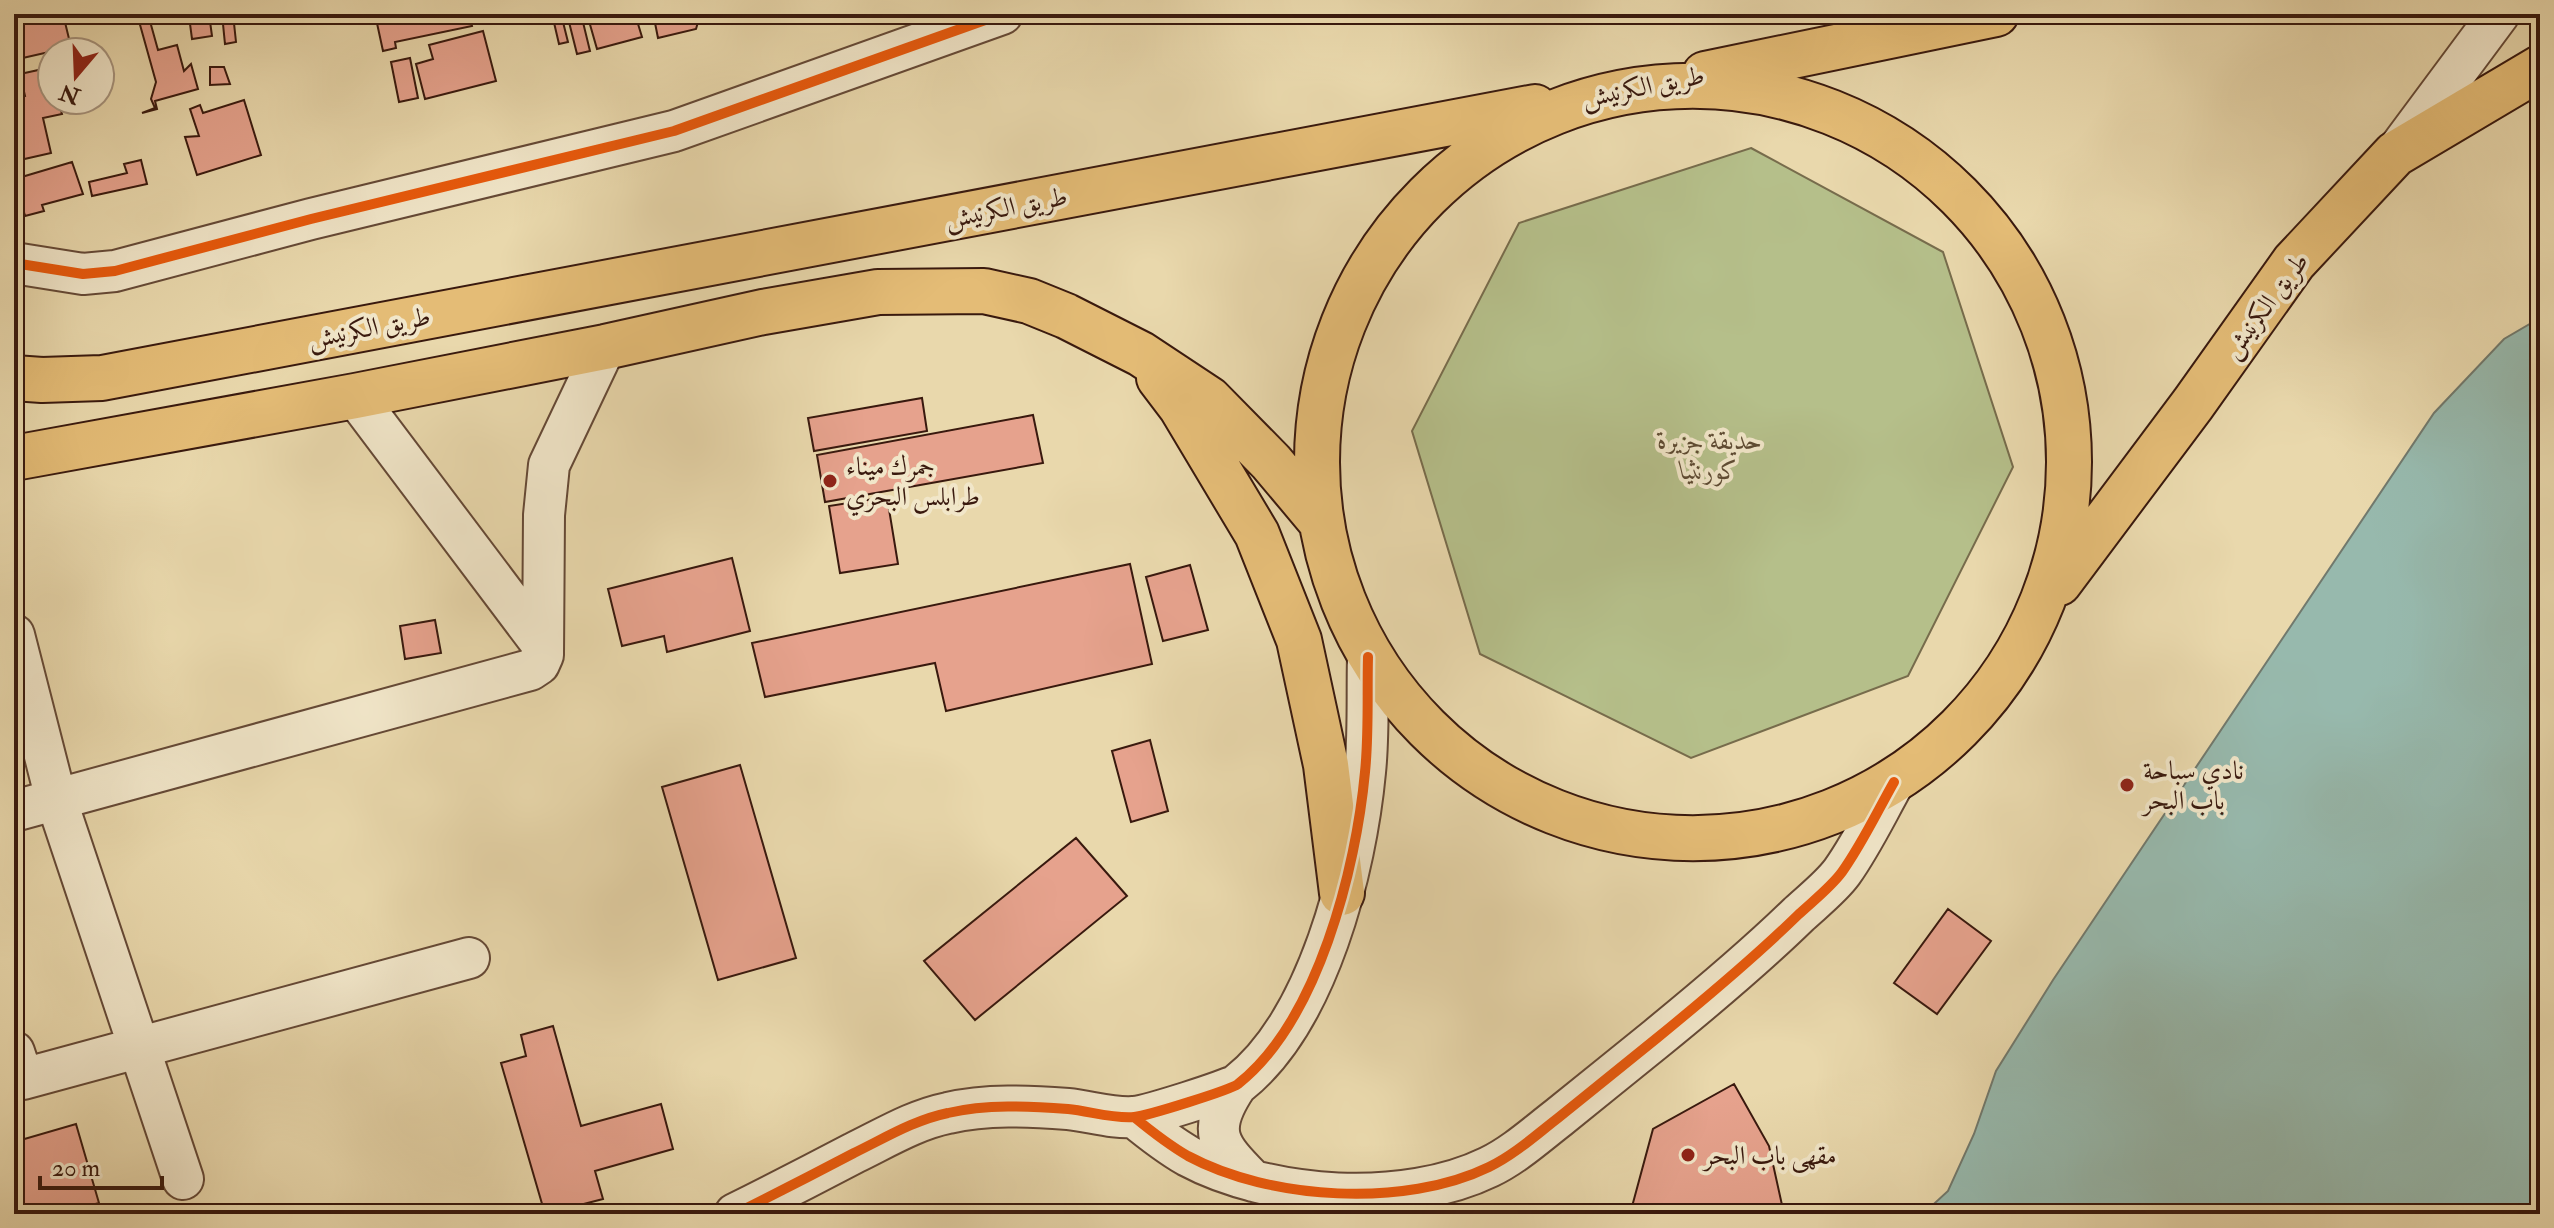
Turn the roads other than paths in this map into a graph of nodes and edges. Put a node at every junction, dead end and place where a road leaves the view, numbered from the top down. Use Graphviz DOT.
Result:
graph roads {
  1 [pos="1002,14"];
  2 [pos="1996,14"];
  3 [pos="2499,14"];
  4 [pos="2540,68"];
  5 [pos="1619,91"];
  6 [pos="2395,154"];
  7 [pos="14,263"];
  8 [pos="605,347"];
  9 [pos="1141,354"];
  10 [pos="14,378"];
  11 [pos="355,396"];
  12 [pos="14,458"];
  13 [pos="1318,518"];
  14 [pos="2045,601"];
  15 [pos="14,635"];
  16 [pos="541,643"];
  17 [pos="1368,657"];
  18 [pos="1894,782"];
  19 [pos="56,799"];
  20 [pos="14,811"];
  21 [pos="1342,893"];
  22 [pos="469,958"];
  23 [pos="139,1047"];
  24 [pos="14,1052"];
  25 [pos="1236,1086"];
  26 [pos="1134,1117"];
  27 [pos="183,1179"];
  28 [pos="1254,1182"];
  29 [pos="735,1214"];
  1 -- 7 [label="street"];
  2 -- 5 [label="highway, طريق الكرنيش"];
  3 -- 6 [label="street"];
  4 -- 6 [label="highway, طريق الكرنيش"];
  5 -- 10 [label="highway, طريق الكرنيش"];
  5 -- 13 [label="highway"];
  5 -- 14 [label="highway"];
  6 -- 14 [label="highway, طريق الكرنيش"];
  8 -- 9 [label="highway"];
  8 -- 11 [label="highway"];
  8 -- 16 [label="street"];
  9 -- 13 [label="highway"];
  9 -- 21 [label="highway"];
  11 -- 12 [label="highway"];
  11 -- 16 [label="street"];
  13 -- 17 [label="highway"];
  14 -- 18 [label="highway"];
  15 -- 19 [label="street"];
  16 -- 19 [label="street"];
  17 -- 18 [label="highway"];
  17 -- 21 [label="street"];
  18 -- 28 [label="street"];
  19 -- 20 [label="street"];
  19 -- 23 [label="street"];
  21 -- 25 [label="street"];
  22 -- 23 [label="street"];
  23 -- 24 [label="street"];
  23 -- 27 [label="street"];
  25 -- 26 [label="street"];
  25 -- 28 [label="street"];
  26 -- 28 [label="street"];
  26 -- 29 [label="street"];
}
